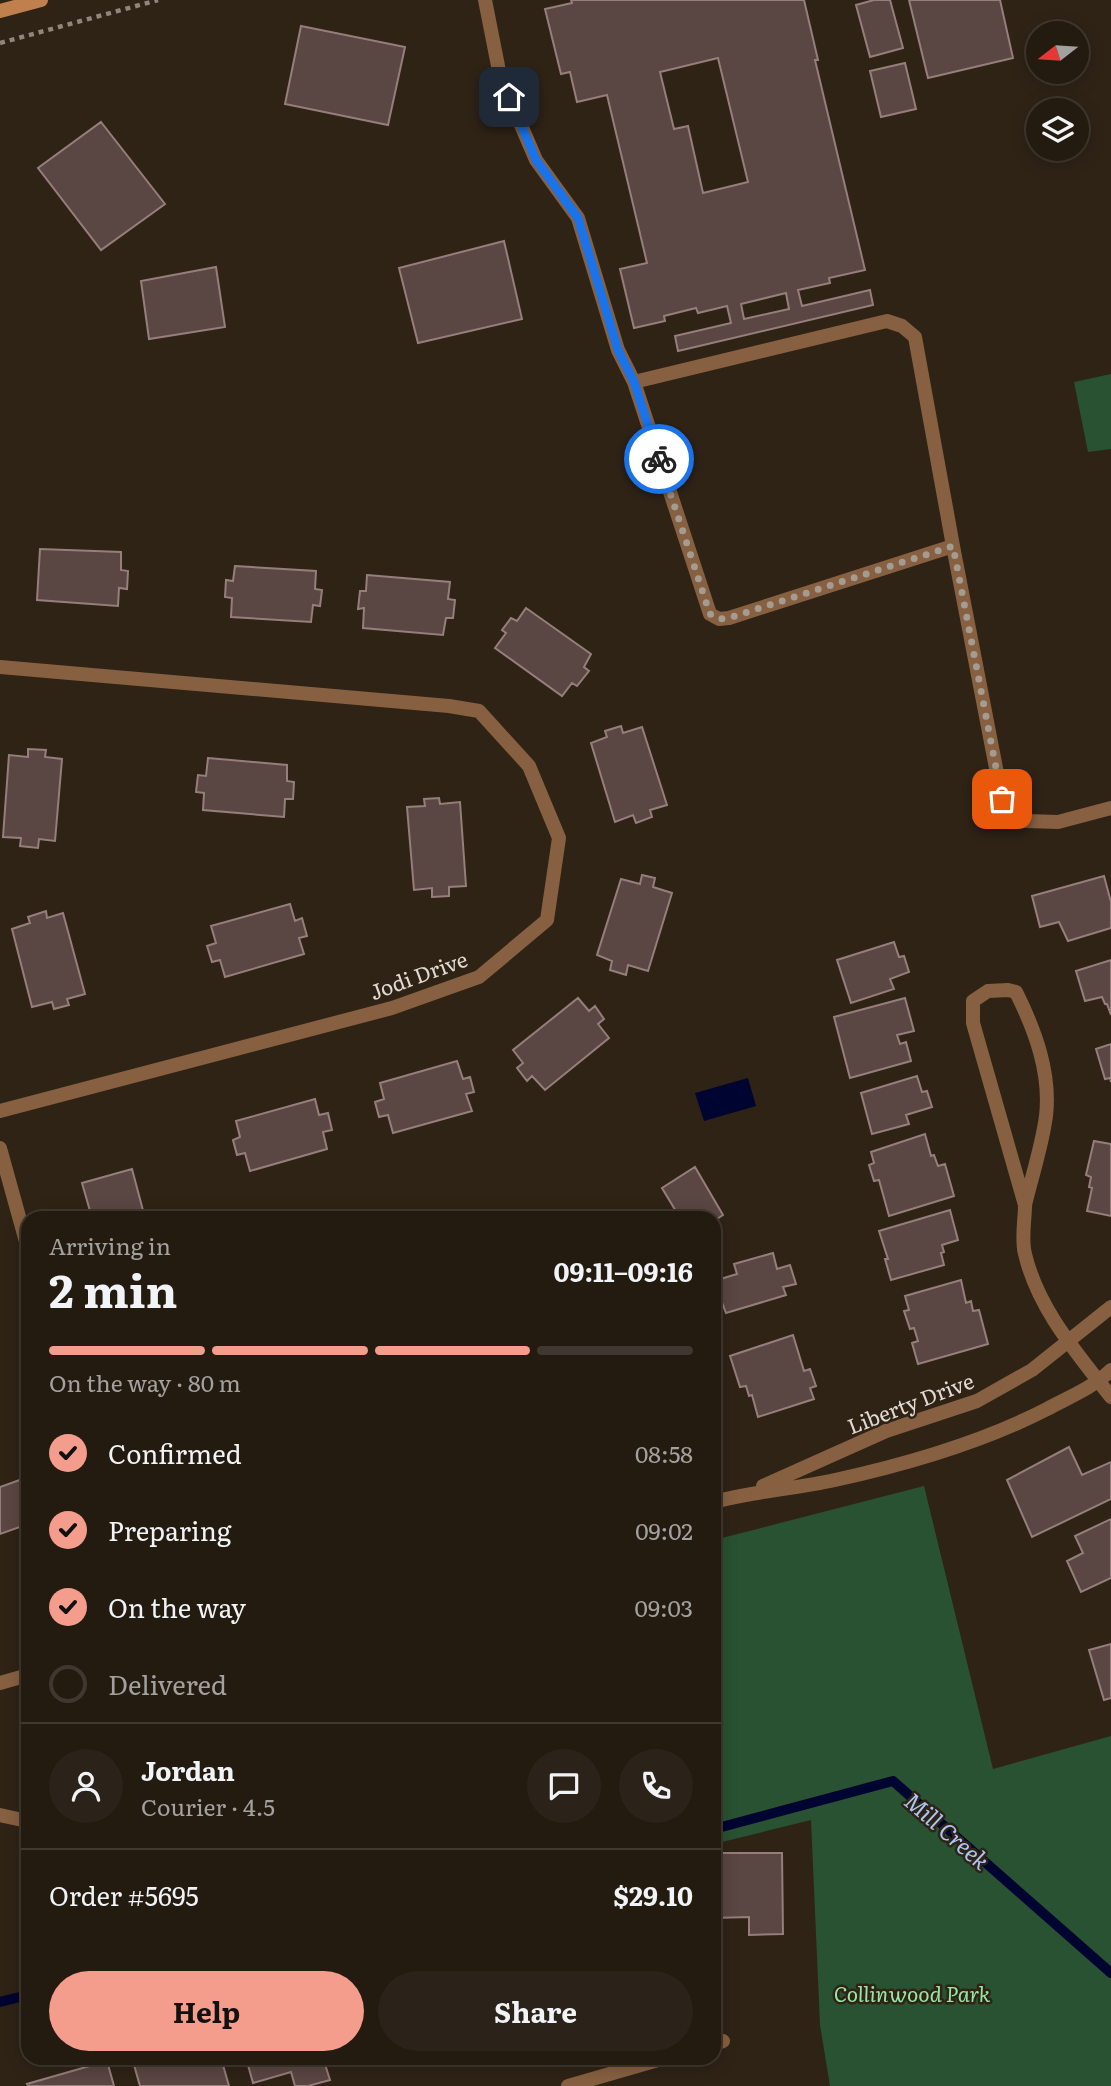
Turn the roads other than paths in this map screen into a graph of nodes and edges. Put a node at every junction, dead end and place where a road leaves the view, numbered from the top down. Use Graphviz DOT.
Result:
graph roads {
  1 [pos="41,0"];
  2 [pos="485,0"];
  3 [pos="0,11"];
  4 [pos="634,382"];
  5 [pos="953,546"];
  6 [pos="0,667"];
  7 [pos="1111,808"];
  8 [pos="0,1111"];
  9 [pos="0,1148"];
  10 [pos="1025,1205"];
  11 [pos="21,1224"];
  12 [pos="1111,1307"];
  13 [pos="1069,1342"];
  14 [pos="1111,1370"];
  15 [pos="1099,1382"];
  16 [pos="1111,1397"];
  17 [pos="746,1493"];
  18 [pos="721,1500"];
  19 [pos="21,1677"];
  20 [pos="0,1683"];
  21 [pos="0,1815"];
  22 [pos="21,1820"];
  23 [pos="641,2065"];
  24 [pos="568,2086"];
  1 -- 3 [label="main road"];
  2 -- 4 [label="street"];
  4 -- 5 [label="street"];
  4 -- 5 [label="street"];
  5 -- 7 [label="street"];
  6 -- 8 [label="street, Jodi Drive"];
  9 -- 11 [label="street"];
  10 -- 10 [label="street"];
  10 -- 13 [label="street"];
  12 -- 13 [label="street, Liberty Drive"];
  13 -- 15 [label="street"];
  13 -- 17 [label="street, Liberty Drive"];
  14 -- 15 [label="street, Liberty Drive"];
  15 -- 16 [label="street"];
  15 -- 17 [label="street, Liberty Drive"];
  17 -- 18 [label="street, Liberty Drive"];
  19 -- 20 [label="street"];
  21 -- 22 [label="street"];
  23 -- 24 [label="street"];
}
